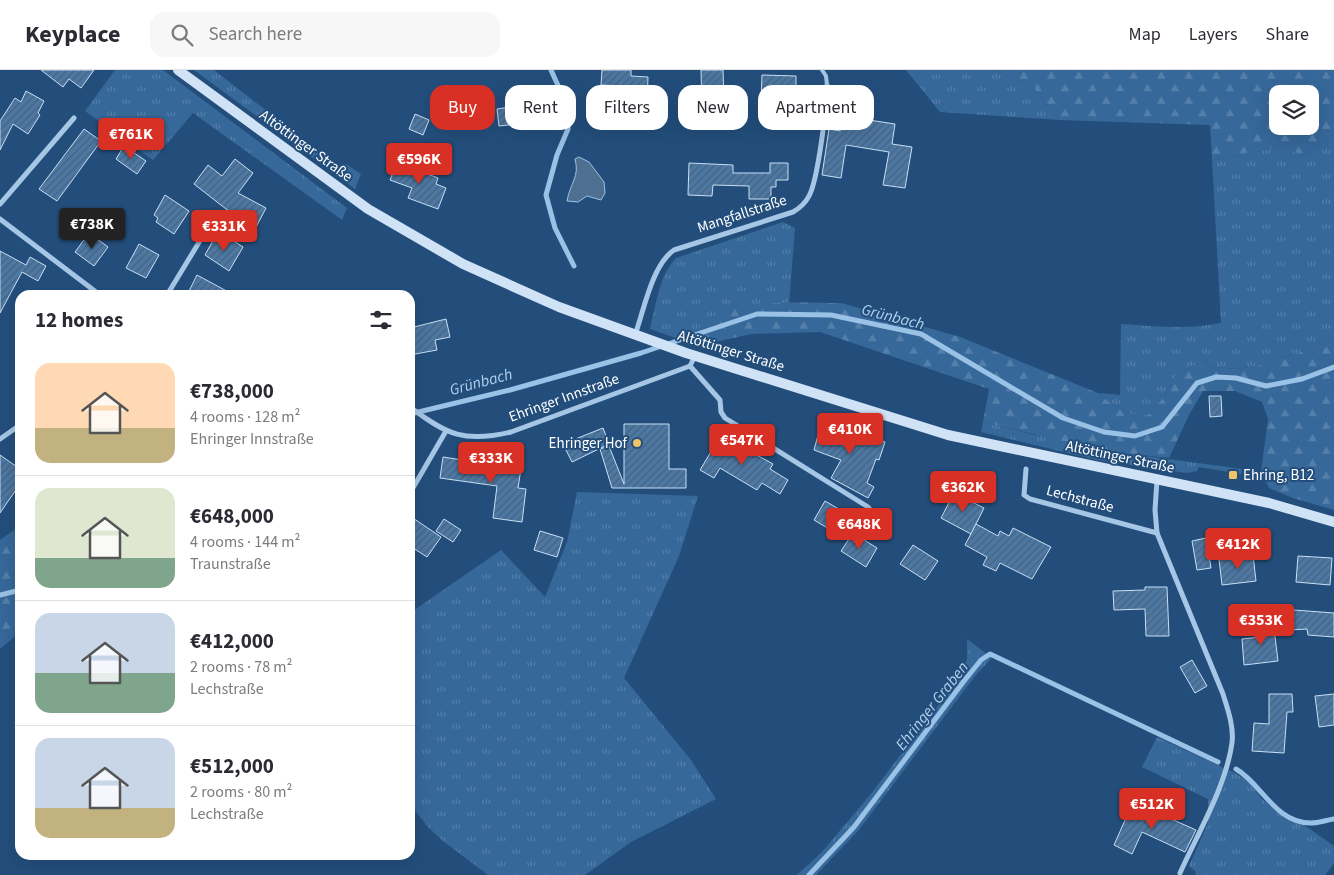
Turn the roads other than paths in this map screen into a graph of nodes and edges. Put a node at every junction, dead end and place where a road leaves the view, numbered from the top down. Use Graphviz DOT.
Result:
graph roads {
  1 [pos="178,70"];
  2 [pos="822,70"];
  3 [pos="827,85"];
  4 [pos="74,118"];
  5 [pos="821,130"];
  6 [pos="0,204"];
  7 [pos="0,219"];
  8 [pos="212,221"];
  9 [pos="93,290"];
  10 [pos="170,290"];
  11 [pos="635,336"];
  12 [pos="691,354"];
  13 [pos="690,366"];
  14 [pos="415,411"];
  15 [pos="15,428"];
  16 [pos="446,431"];
  17 [pos="0,439"];
  18 [pos="1026,469"];
  19 [pos="1158,480"];
  20 [pos="415,484"];
  21 [pos="1334,522"];
  22 [pos="873,526"];
  23 [pos="1157,533"];
  24 [pos="1180,873"];
  1 -- 11 [label="main road, Altöttinger Straße"];
  2 -- 3 [label="lane, Mangfallstraße"];
  4 -- 6 [label="street"];
  5 -- 11 [label="street, Mangfallstraße"];
  7 -- 9 [label="street"];
  8 -- 10 [label="street"];
  11 -- 12 [label="main road, Altöttinger Straße"];
  12 -- 13 [label="street"];
  12 -- 19 [label="main road, Altöttinger Straße"];
  13 -- 16 [label="street, Ehringer Innstraße"];
  13 -- 22 [label="street"];
  14 -- 16 [label="street, Ehringer Innstraße"];
  15 -- 17 [label="street"];
  16 -- 20 [label="street"];
  18 -- 23 [label="street, Lechstraße"];
  19 -- 21 [label="main road, Altöttinger Straße"];
  19 -- 23 [label="street"];
  23 -- 24 [label="street"];
}
